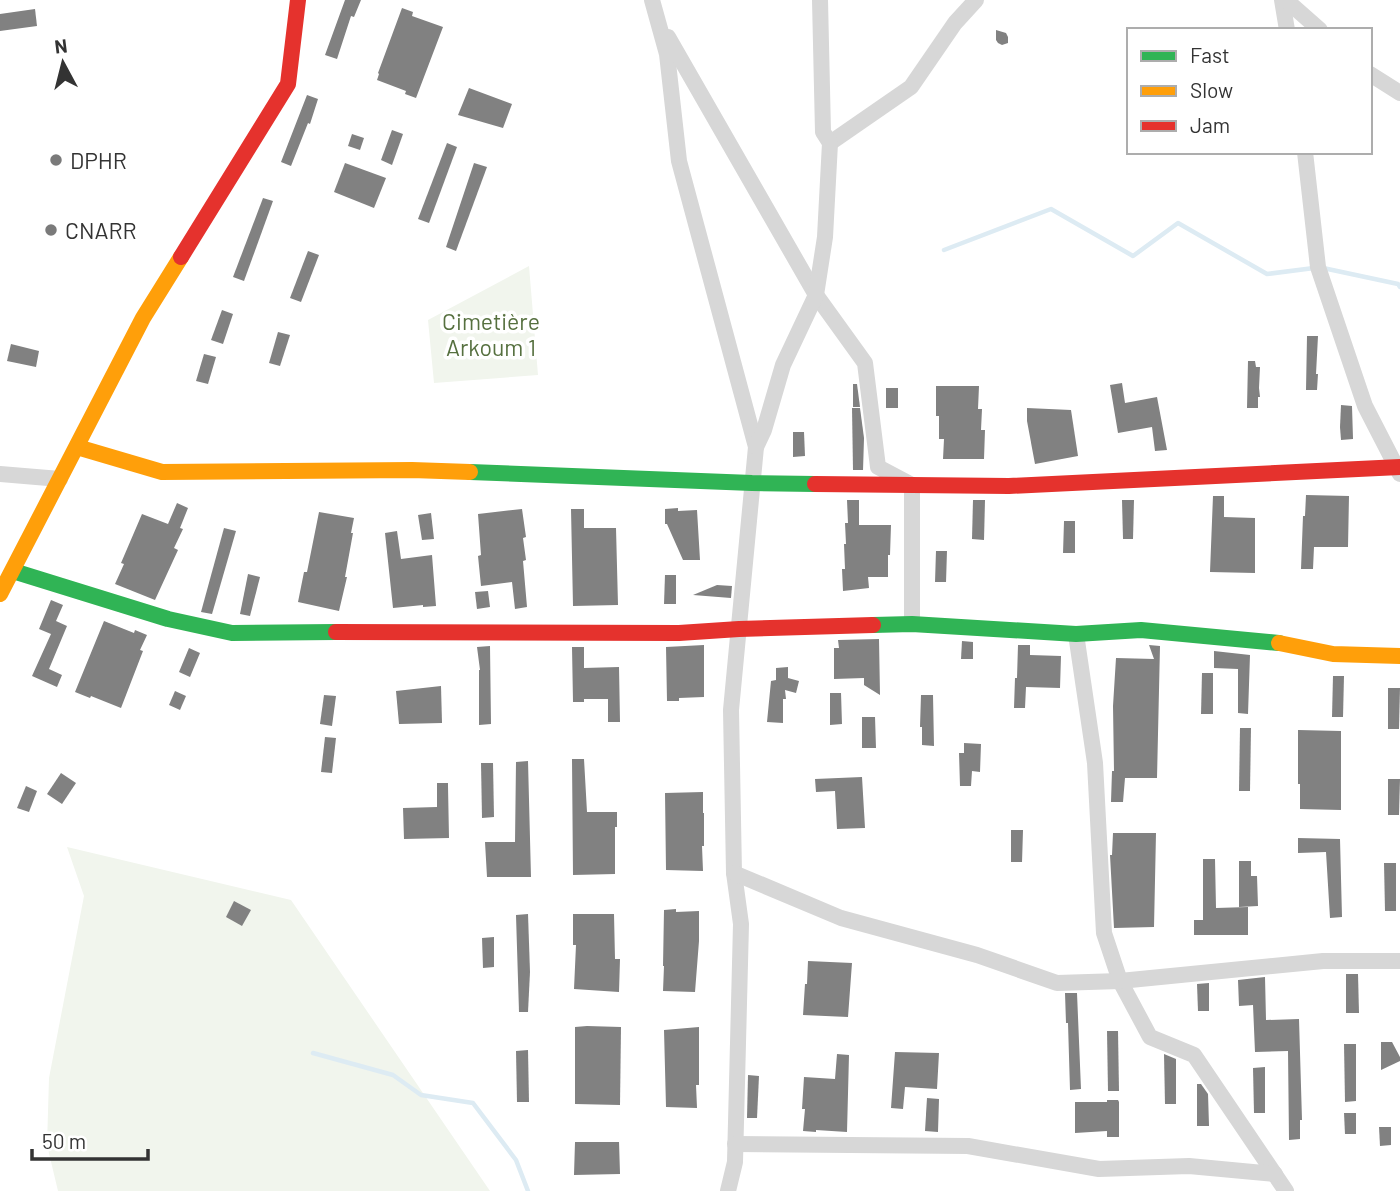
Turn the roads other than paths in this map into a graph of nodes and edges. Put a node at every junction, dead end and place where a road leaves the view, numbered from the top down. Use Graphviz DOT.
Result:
graph roads {
  1 [pos="298,0"];
  2 [pos="643,0"];
  3 [pos="652,0"];
  4 [pos="820,0"];
  5 [pos="976,0"];
  6 [pos="1284,0"];
  7 [pos="657,17"];
  8 [pos="1287,28"];
  9 [pos="1318,28"];
  10 [pos="1372,75"];
  11 [pos="1400,93"];
  12 [pos="830,143"];
  13 [pos="1305,154"];
  14 [pos="816,295"];
  15 [pos="77,447"];
  16 [pos="755,447"];
  17 [pos="1399,469"];
  18 [pos="0,474"];
  19 [pos="60,479"];
  20 [pos="752,483"];
  21 [pos="912,485"];
  22 [pos="13,571"];
  23 [pos="0,594"];
  24 [pos="912,624"];
  25 [pos="739,629"];
  26 [pos="1076,635"];
  27 [pos="1400,656"];
  28 [pos="734,873"];
  29 [pos="1400,961"];
  30 [pos="1120,981"];
  31 [pos="735,1144"];
  32 [pos="1275,1174"];
  33 [pos="728,1191"];
  34 [pos="1286,1191"];
  1 -- 15 [label="street"];
  2 -- 7 [label="street"];
  3 -- 7 [label="street"];
  4 -- 12 [label="street"];
  5 -- 12 [label="street"];
  6 -- 8 [label="street"];
  6 -- 9 [label="street"];
  7 -- 14 [label="street"];
  7 -- 16 [label="street"];
  10 -- 11 [label="street"];
  12 -- 14 [label="street"];
  13 -- 17 [label="street"];
  14 -- 16 [label="street"];
  14 -- 21 [label="street"];
  15 -- 19 [label="street"];
  15 -- 20 [label="street"];
  16 -- 20 [label="street"];
  17 -- 21 [label="street"];
  18 -- 19 [label="street"];
  19 -- 22 [label="street"];
  20 -- 21 [label="street"];
  20 -- 25 [label="street"];
  21 -- 24 [label="street"];
  22 -- 23 [label="street"];
  22 -- 25 [label="street"];
  24 -- 25 [label="street"];
  24 -- 26 [label="street"];
  25 -- 28 [label="street"];
  26 -- 27 [label="street"];
  26 -- 30 [label="street"];
  28 -- 30 [label="street"];
  28 -- 31 [label="street"];
  29 -- 30 [label="street"];
  30 -- 32 [label="street"];
  31 -- 32 [label="street"];
  31 -- 33 [label="street"];
  32 -- 34 [label="street"];
}
